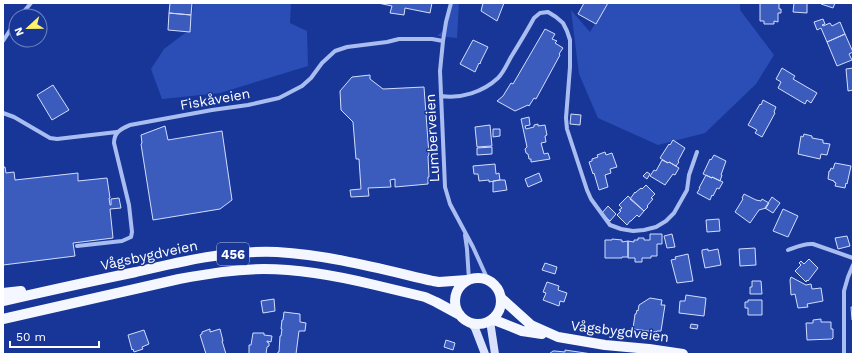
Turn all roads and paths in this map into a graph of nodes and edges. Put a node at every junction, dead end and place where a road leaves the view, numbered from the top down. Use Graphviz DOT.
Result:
graph roads {
  1 [pos="451,3"];
  2 [pos="443,41"];
  3 [pos="441,96"];
  4 [pos="3,113"];
  5 [pos="117,132"];
  6 [pos="697,152"];
  7 [pos="464,231"];
  8 [pos="77,246"];
  9 [pos="788,250"];
  10 [pos="853,258"];
  11 [pos="853,265"];
  12 [pos="468,280"];
  13 [pos="488,280"];
  14 [pos="71,286"];
  15 [pos="3,293"];
  16 [pos="501,298"];
  17 [pos="3,301"];
  18 [pos="22,315"];
  19 [pos="460,315"];
  20 [pos="3,319"];
  21 [pos="490,320"];
  22 [pos="471,323"];
  23 [pos="3,325"];
  24 [pos="553,336"];
  25 [pos="486,354"];
  26 [pos="495,354"];
  27 [pos="683,354"];
  28 [pos="844,354"];
  1 -- 2 [label="street, Lumberveien"];
  2 -- 3 [label="street, Lumberveien"];
  2 -- 5 [label="street, Fiskåveien"];
  3 -- 6 [label="street"];
  3 -- 7 [label="street, Lumberveien"];
  4 -- 5 [label="street, Fiskåveien"];
  5 -- 8 [label="street"];
  7 -- 12 [label="street, Lumberveien"];
  7 -- 13 [label="street, Lumberveien"];
  9 -- 10 [label="street"];
  11 -- 28 [label="street"];
  12 -- 13 [label="main road, 456"];
  12 -- 14 [label="main road, Vågsbygdveien / 456"];
  12 -- 19 [label="main road"];
  13 -- 16 [label="main road"];
  14 -- 15 [label="main road, 456"];
  14 -- 17 [label="main road, Vågsbygdveien / 456"];
  16 -- 21 [label="main road"];
  16 -- 24 [label="main road, Vågsbygdveien"];
  18 -- 19 [label="main road, 456"];
  18 -- 20 [label="main road, 456"];
  18 -- 23 [label="main road, 456"];
  19 -- 22 [label="main road, 456"];
  21 -- 22 [label="main road"];
  21 -- 24 [label="main road, Vågsbygdveien"];
  21 -- 26 [label="street"];
  22 -- 25 [label="street"];
  24 -- 27 [label="main road, Vågsbygdveien"];
}
